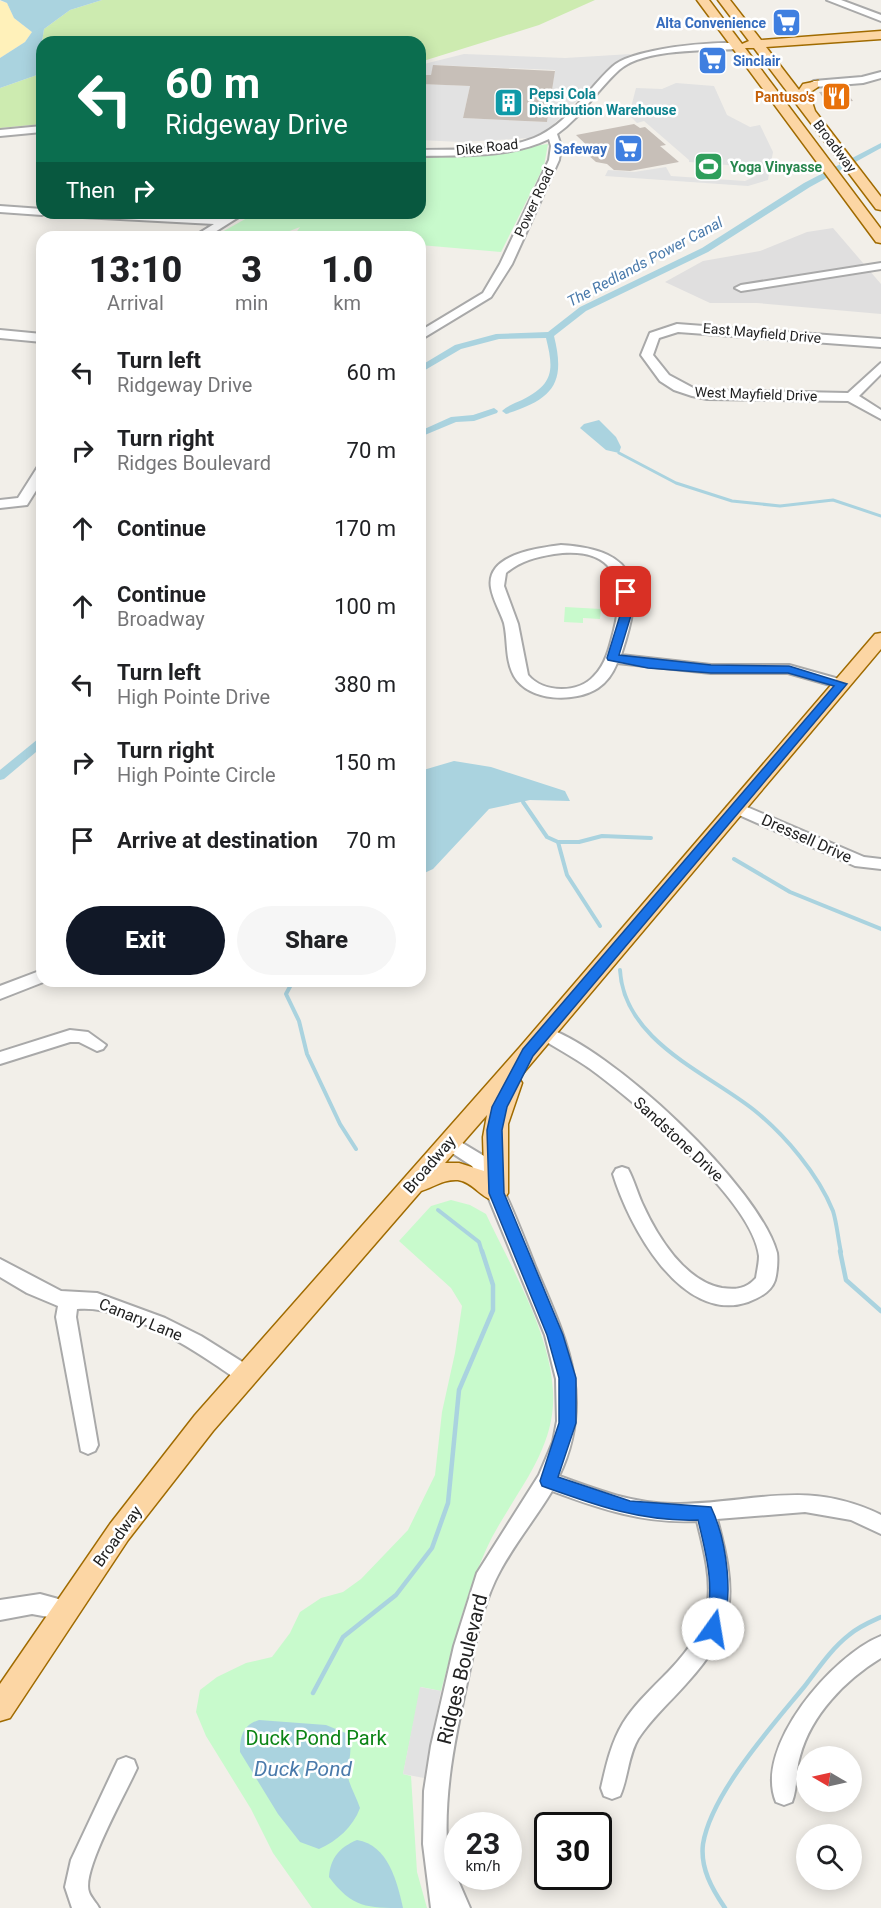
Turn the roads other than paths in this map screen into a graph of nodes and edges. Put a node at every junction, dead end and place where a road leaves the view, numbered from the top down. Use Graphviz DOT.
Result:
graph roads {
  1 [pos="704,0"];
  2 [pos="724,0"];
  3 [pos="832,0"];
  4 [pos="734,12"];
  5 [pos="881,18"];
  6 [pos="881,35"];
  7 [pos="809,40"];
  8 [pos="758,45"];
  9 [pos="738,46"];
  10 [pos="777,69"];
  11 [pos="881,75"];
  12 [pos="764,82"];
  13 [pos="814,84"];
  14 [pos="815,120"];
  15 [pos="36,130"];
  16 [pos="0,133"];
  17 [pos="552,133"];
  18 [pos="426,152"];
  19 [pos="881,206"];
  20 [pos="0,209"];
  21 [pos="36,212"];
  22 [pos="186,219"];
  23 [pos="230,219"];
  24 [pos="226,221"];
  25 [pos="209,231"];
  26 [pos="881,239"];
  27 [pos="881,266"];
  28 [pos="741,288"];
  29 [pos="426,332"];
  30 [pos="0,334"];
  31 [pos="36,337"];
  32 [pos="649,343"];
  33 [pos="881,343"];
  34 [pos="881,367"];
  35 [pos="851,397"];
  36 [pos="881,415"];
  37 [pos="36,480"];
  38 [pos="0,504"];
  39 [pos="881,638"];
  40 [pos="612,658"];
  41 [pos="841,684"];
  42 [pos="735,807"];
  43 [pos="881,864"];
  44 [pos="36,978"];
  45 [pos="0,993"];
  46 [pos="544,1033"];
  47 [pos="97,1045"];
  48 [pos="528,1053"];
  49 [pos="0,1058"];
  50 [pos="449,1142"];
  51 [pos="622,1174"];
  52 [pos="496,1193"];
  53 [pos="401,1196"];
  54 [pos="0,1267"];
  55 [pos="68,1301"];
  56 [pos="245,1374"];
  57 [pos="88,1445"];
  58 [pos="548,1481"];
  59 [pos="705,1512"];
  60 [pos="881,1526"];
  61 [pos="0,1610"];
  62 [pos="65,1610"];
  63 [pos="881,1646"];
  64 [pos="0,1707"];
  65 [pos="126,1768"];
  66 [pos="612,1788"];
  67 [pos="784,1794"];
  68 [pos="436,1856"];
  69 [pos="87,1908"];
  70 [pos="443,1908"];
  71 [pos="458,1908"];
  1 -- 9 [label="main road, Broadway"];
  2 -- 4 [label="main road, Broadway"];
  3 -- 5 [label="street"];
  4 -- 7 [label="main road"];
  4 -- 8 [label="main road, Broadway"];
  6 -- 7 [label="main road"];
  7 -- 8 [label="main road"];
  8 -- 9 [label="main road"];
  8 -- 10 [label="main road, Broadway"];
  9 -- 12 [label="main road, Broadway"];
  9 -- 17 [label="street"];
  10 -- 13 [label="main road"];
  10 -- 14 [label="main road, Broadway"];
  11 -- 13 [label="street"];
  12 -- 14 [label="main road"];
  12 -- 26 [label="main road, Broadway"];
  13 -- 14 [label="main road"];
  14 -- 19 [label="main road, Broadway"];
  15 -- 16 [label="street"];
  17 -- 18 [label="street, Dike Road"];
  17 -- 29 [label="street, Power Road"];
  20 -- 21 [label="street"];
  22 -- 24 [label="street"];
  23 -- 24 [label="street"];
  24 -- 25 [label="street"];
  27 -- 28 [label="street"];
  30 -- 31 [label="street"];
  32 -- 33 [label="street, East Mayfield Drive"];
  32 -- 35 [label="street, West Mayfield Drive"];
  34 -- 35 [label="street"];
  35 -- 36 [label="street"];
  37 -- 38 [label="street"];
  39 -- 41 [label="main road, Broadway"];
  40 -- 40 [label="street"];
  40 -- 41 [label="street"];
  41 -- 42 [label="main road, Broadway"];
  42 -- 43 [label="street, Dressell Drive"];
  42 -- 46 [label="main road, Broadway"];
  44 -- 45 [label="street"];
  46 -- 48 [label="main road, Broadway"];
  46 -- 51 [label="street, Sandstone Drive"];
  47 -- 49 [label="street"];
  48 -- 50 [label="main road, Broadway"];
  48 -- 52 [label="main road"];
  50 -- 52 [label="street, Ridges Boulevard"];
  50 -- 53 [label="main road, Broadway"];
  52 -- 53 [label="main road"];
  52 -- 58 [label="street, Ridges Boulevard"];
  53 -- 56 [label="main road, Broadway"];
  54 -- 55 [label="street, Canary Lane"];
  55 -- 56 [label="street, Canary Lane"];
  55 -- 57 [label="street"];
  56 -- 62 [label="main road, Broadway"];
  58 -- 59 [label="street"];
  58 -- 68 [label="street, Ridges Boulevard"];
  59 -- 60 [label="street"];
  59 -- 66 [label="street"];
  61 -- 62 [label="street"];
  62 -- 64 [label="main road, Broadway"];
  63 -- 67 [label="street"];
  65 -- 69 [label="street"];
  68 -- 70 [label="street, Ridges Boulevard"];
  68 -- 71 [label="street, Ridges Boulevard"];
}
